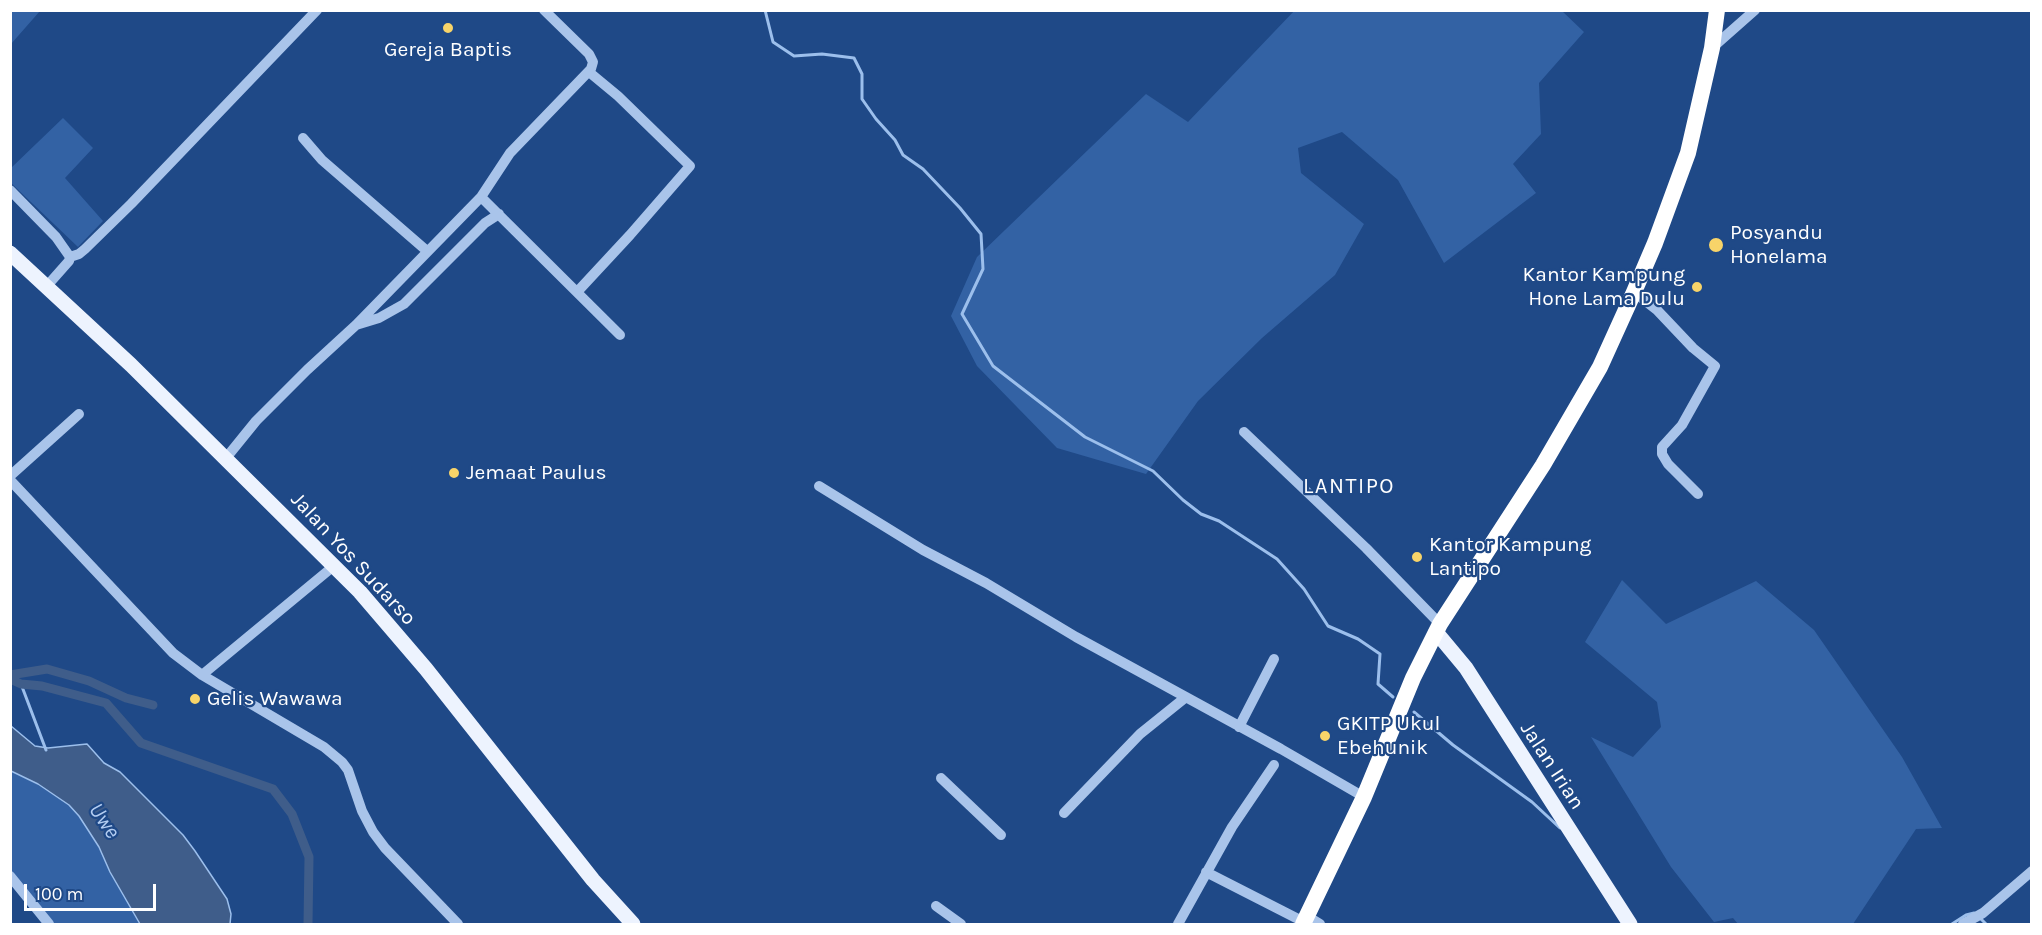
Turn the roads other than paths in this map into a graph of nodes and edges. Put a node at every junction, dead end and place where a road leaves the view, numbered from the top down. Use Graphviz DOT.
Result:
graph roads {
  1 [pos="317,10"];
  2 [pos="544,10"];
  3 [pos="1717,10"];
  4 [pos="1755,10"];
  5 [pos="1712,48"];
  6 [pos="589,72"];
  7 [pos="303,138"];
  8 [pos="10,190"];
  9 [pos="481,197"];
  10 [pos="499,214"];
  11 [pos="427,251"];
  12 [pos="10,253"];
  13 [pos="70,256"];
  14 [pos="46,286"];
  15 [pos="578,291"];
  16 [pos="1634,292"];
  17 [pos="356,325"];
  18 [pos="620,335"];
  19 [pos="79,414"];
  20 [pos="1244,432"];
  21 [pos="226,458"];
  22 [pos="10,478"];
  23 [pos="819,486"];
  24 [pos="1698,494"];
  25 [pos="335,565"];
  26 [pos="1438,628"];
  27 [pos="1274,659"];
  28 [pos="202,675"];
  29 [pos="1186,697"];
  30 [pos="1239,727"];
  31 [pos="1274,765"];
  32 [pos="941,778"];
  33 [pos="1364,797"];
  34 [pos="1064,813"];
  35 [pos="1001,835"];
  36 [pos="2031,871"];
  37 [pos="1206,872"];
  38 [pos="10,876"];
  39 [pos="936,906"];
  40 [pos="1308,922"];
  41 [pos="1968,922"];
  42 [pos="49,924"];
  43 [pos="458,924"];
  44 [pos="633,924"];
  45 [pos="961,924"];
  46 [pos="1178,924"];
  47 [pos="1630,924"];
  1 -- 13 [label="street"];
  2 -- 6 [label="street"];
  3 -- 5 [label="highway"];
  4 -- 5 [label="street"];
  5 -- 16 [label="highway"];
  6 -- 9 [label="street"];
  6 -- 15 [label="street"];
  7 -- 11 [label="street"];
  8 -- 13 [label="street"];
  9 -- 10 [label="street"];
  9 -- 11 [label="street"];
  10 -- 15 [label="street"];
  10 -- 17 [label="street"];
  11 -- 17 [label="street"];
  12 -- 14 [label="main road, Jalan Yos Sudarso"];
  13 -- 14 [label="street"];
  14 -- 21 [label="main road, Jalan Yos Sudarso"];
  15 -- 18 [label="street"];
  16 -- 24 [label="street"];
  16 -- 26 [label="highway"];
  17 -- 21 [label="street"];
  19 -- 22 [label="street"];
  20 -- 26 [label="street"];
  21 -- 25 [label="main road, Jalan Yos Sudarso"];
  22 -- 28 [label="street"];
  23 -- 29 [label="street"];
  25 -- 28 [label="street"];
  25 -- 44 [label="main road, Jalan Yos Sudarso"];
  26 -- 33 [label="highway"];
  26 -- 47 [label="main road, Jalan Irian"];
  27 -- 30 [label="street"];
  28 -- 43 [label="street"];
  29 -- 30 [label="street"];
  29 -- 34 [label="street"];
  30 -- 33 [label="street"];
  31 -- 37 [label="street"];
  32 -- 35 [label="street"];
  33 -- 40 [label="highway"];
  36 -- 41 [label="street"];
  37 -- 40 [label="street"];
  37 -- 46 [label="street"];
  38 -- 42 [label="street"];
  39 -- 45 [label="street"];
}
